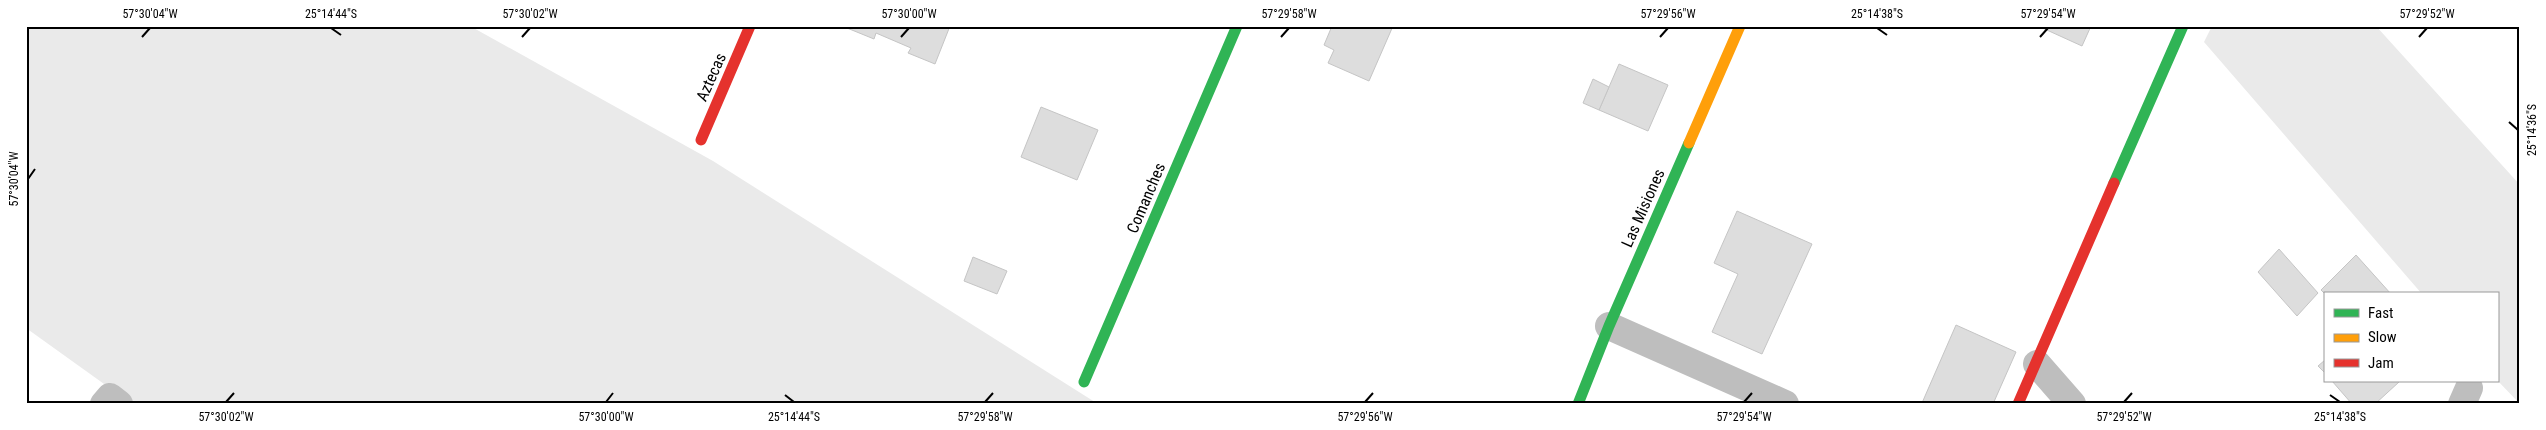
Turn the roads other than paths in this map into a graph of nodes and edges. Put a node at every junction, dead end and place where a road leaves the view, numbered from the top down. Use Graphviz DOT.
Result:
graph roads {
  1 [pos="750,26"];
  2 [pos="1237,26"];
  3 [pos="1740,26"];
  4 [pos="2183,26"];
  5 [pos="701,140"];
  6 [pos="1609,326"];
  7 [pos="2037,364"];
  8 [pos="1084,382"];
  9 [pos="104,404"];
  10 [pos="118,404"];
  11 [pos="1578,404"];
  12 [pos="1785,404"];
  13 [pos="2018,404"];
  14 [pos="2072,404"];
  1 -- 5 [label="street, Aztecas"];
  2 -- 8 [label="street, Comanches"];
  3 -- 6 [label="street, Las Misiones"];
  4 -- 7 [label="street"];
  6 -- 11 [label="street, Las Misiones"];
  6 -- 12 [label="street"];
  7 -- 13 [label="street"];
  7 -- 14 [label="street"];
  9 -- 10 [label="street"];
}
